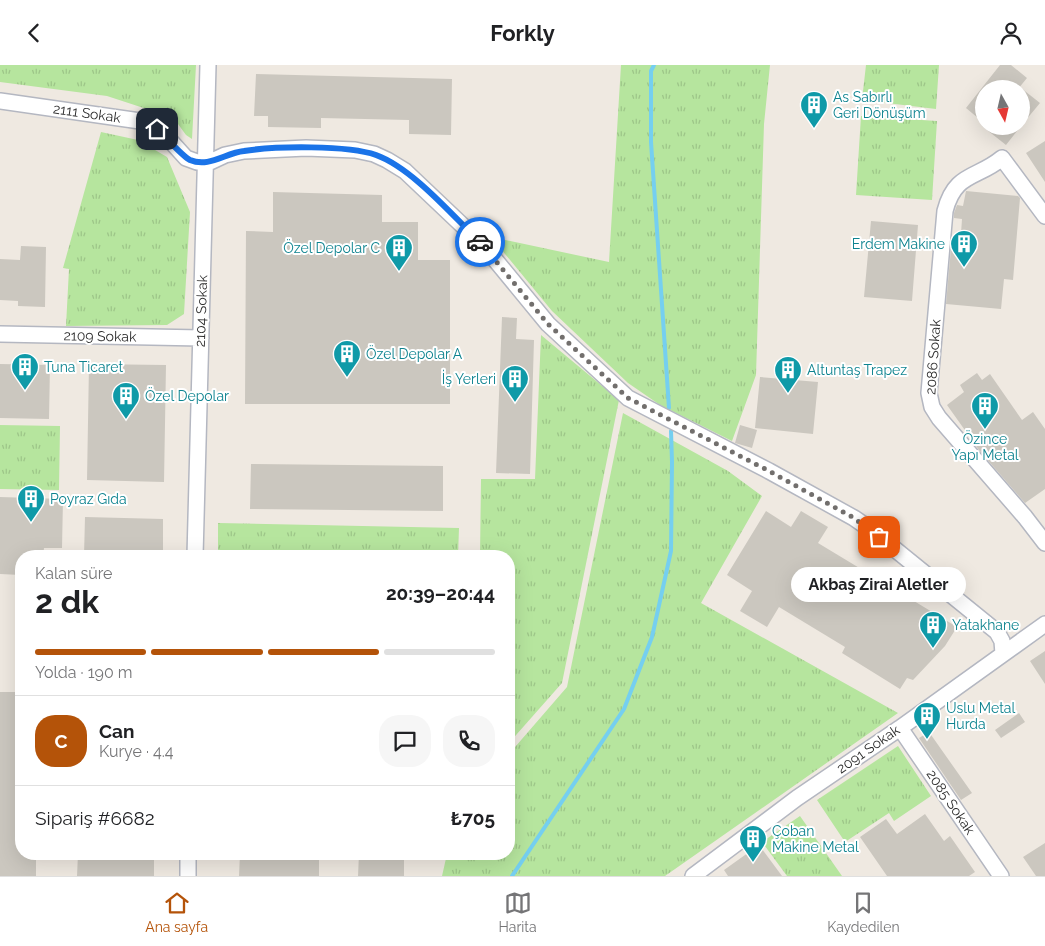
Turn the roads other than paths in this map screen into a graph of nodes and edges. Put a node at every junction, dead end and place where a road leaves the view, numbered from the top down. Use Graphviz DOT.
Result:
graph roads {
  1 [pos="208,65"];
  2 [pos="0,101"];
  3 [pos="206,162"];
  4 [pos="1045,216"];
  5 [pos="0,334"];
  6 [pos="201,338"];
  7 [pos="1045,543"];
  8 [pos="194,550"];
  9 [pos="1045,624"];
  10 [pos="1003,654"];
  11 [pos="900,728"];
  12 [pos="188,860"];
  13 [pos="703,873"];
  14 [pos="188,876"];
  15 [pos="1001,876"];
  1 -- 3 [label="street, 2104 Sokak"];
  2 -- 3 [label="street, 2111 Sokak"];
  3 -- 6 [label="street, 2104 Sokak"];
  3 -- 10 [label="street"];
  4 -- 7 [label="street, 2086 Sokak"];
  5 -- 6 [label="street, 2109 Sokak"];
  6 -- 8 [label="street, 2104 Sokak"];
  9 -- 10 [label="street, 2091 Sokak"];
  10 -- 11 [label="street, 2091 Sokak"];
  11 -- 13 [label="street, 2091 Sokak"];
  11 -- 15 [label="street, 2085 Sokak"];
  12 -- 14 [label="street"];
}
